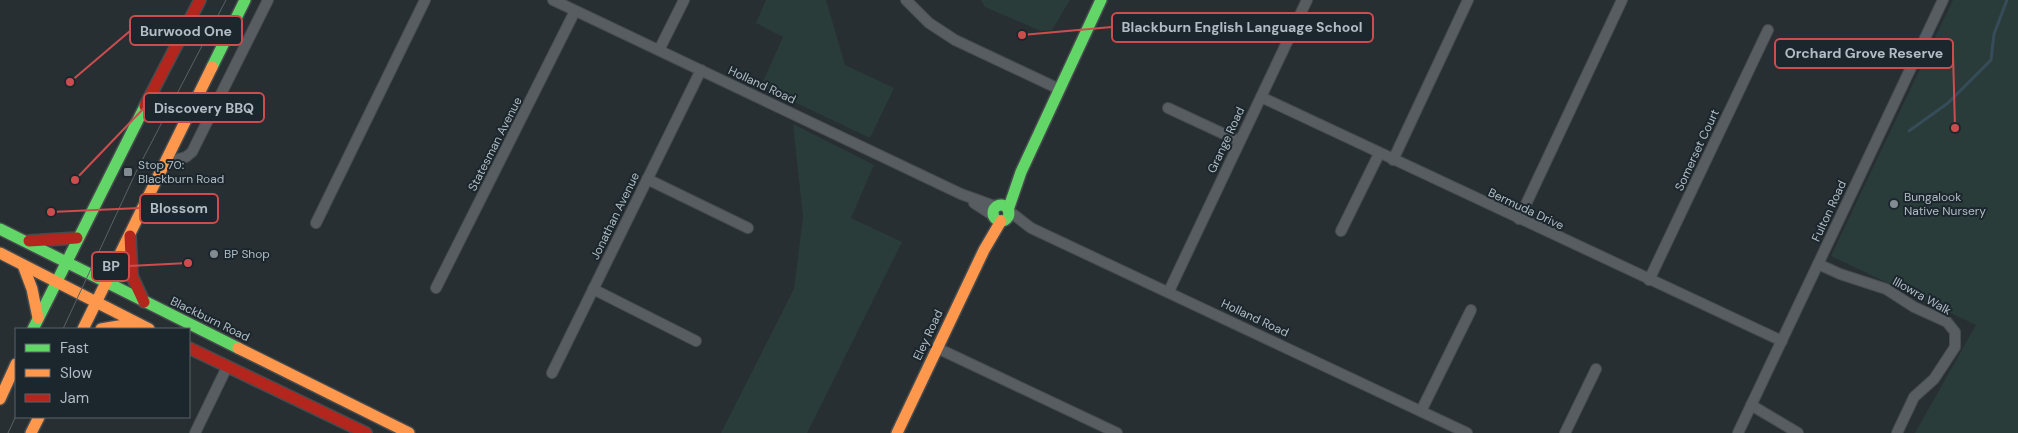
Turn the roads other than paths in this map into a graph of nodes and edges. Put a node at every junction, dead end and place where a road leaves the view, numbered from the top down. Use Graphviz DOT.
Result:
graph roads {
  1 [pos="200,0"];
  2 [pos="245,0"];
  3 [pos="268,0"];
  4 [pos="425,0"];
  5 [pos="553,0"];
  6 [pos="684,0"];
  7 [pos="906,0"];
  8 [pos="1101,0"];
  9 [pos="1307,0"];
  10 [pos="1468,0"];
  11 [pos="1622,0"];
  12 [pos="1943,0"];
  13 [pos="575,11"];
  14 [pos="1768,30"];
  15 [pos="659,50"];
  16 [pos="701,70"];
  17 [pos="1059,89"];
  18 [pos="1261,97"];
  19 [pos="1168,108"];
  20 [pos="1240,141"];
  21 [pos="1379,154"];
  22 [pos="1393,160"];
  23 [pos="167,162"];
  24 [pos="647,179"];
  25 [pos="1000,214"];
  26 [pos="1518,219"];
  27 [pos="316,223"];
  28 [pos="748,228"];
  29 [pos="0,229"];
  30 [pos="1341,231"];
  31 [pos="130,236"];
  32 [pos="77,238"];
  33 [pos="26,241"];
  34 [pos="0,252"];
  35 [pos="66,262"];
  36 [pos="23,264"];
  37 [pos="1818,264"];
  38 [pos="1649,280"];
  39 [pos="55,282"];
  40 [pos="106,283"];
  41 [pos="436,288"];
  42 [pos="593,289"];
  43 [pos="1169,292"];
  44 [pos="144,302"];
  45 [pos="96,303"];
  46 [pos="1471,310"];
  47 [pos="38,318"];
  48 [pos="136,323"];
  49 [pos="33,328"];
  50 [pos="84,328"];
  51 [pos="107,328"];
  52 [pos="147,328"];
  53 [pos="696,341"];
  54 [pos="1782,341"];
  55 [pos="190,348"];
  56 [pos="937,348"];
  57 [pos="15,366"];
  58 [pos="227,367"];
  59 [pos="1596,369"];
  60 [pos="552,373"];
  61 [pos="0,399"];
  62 [pos="1751,405"];
  63 [pos="1421,411"];
  64 [pos="38,418"];
  65 [pos="361,432"];
  66 [pos="1463,432"];
  67 [pos="31,433"];
  68 [pos="195,433"];
  69 [pos="409,433"];
  70 [pos="897,433"];
  71 [pos="1117,433"];
  72 [pos="1566,433"];
  73 [pos="1738,433"];
  74 [pos="1798,433"];
  75 [pos="1897,433"];
  1 -- 32 [label="main road"];
  2 -- 23 [label="main road"];
  3 -- 23 [label="street"];
  4 -- 27 [label="street"];
  5 -- 13 [label="street, Holland Road"];
  6 -- 15 [label="street"];
  7 -- 17 [label="street"];
  8 -- 17 [label="main road, Eley Road"];
  9 -- 18 [label="street, Grange Road"];
  10 -- 22 [label="street"];
  11 -- 26 [label="street"];
  12 -- 37 [label="street, Fulton Road"];
  13 -- 15 [label="street, Holland Road"];
  13 -- 41 [label="street, Statesman Avenue"];
  14 -- 38 [label="street, Somerset Court"];
  15 -- 16 [label="street, Holland Road"];
  16 -- 24 [label="street, Jonathan Avenue"];
  16 -- 25 [label="street, Holland Road"];
  17 -- 25 [label="main road, Eley Road"];
  18 -- 20 [label="street, Grange Road"];
  18 -- 21 [label="street, Bermuda Drive"];
  19 -- 20 [label="street"];
  20 -- 43 [label="street, Grange Road"];
  21 -- 22 [label="street, Bermuda Drive"];
  21 -- 30 [label="street"];
  22 -- 26 [label="street, Bermuda Drive"];
  23 -- 31 [label="main road"];
  24 -- 28 [label="street"];
  24 -- 42 [label="street, Jonathan Avenue"];
  25 -- 43 [label="street, Holland Road"];
  25 -- 56 [label="main road, Eley Road"];
  26 -- 38 [label="street, Bermuda Drive"];
  29 -- 33 [label="main road, Blackburn Road"];
  31 -- 40 [label="main road"];
  31 -- 44 [label="main road"];
  32 -- 33 [label="main road"];
  32 -- 35 [label="main road"];
  33 -- 35 [label="main road, Blackburn Road"];
  34 -- 36 [label="main road"];
  35 -- 39 [label="main road"];
  35 -- 40 [label="main road, Blackburn Road"];
  36 -- 39 [label="main road"];
  36 -- 47 [label="main road"];
  37 -- 54 [label="street, Fulton Road"];
  37 -- 75 [label="street, Illowra Walk"];
  38 -- 54 [label="street, Bermuda Drive"];
  39 -- 45 [label="main road"];
  39 -- 47 [label="main road"];
  40 -- 44 [label="main road, Blackburn Road"];
  40 -- 45 [label="main road"];
  42 -- 53 [label="street"];
  42 -- 60 [label="street, Jonathan Avenue"];
  43 -- 63 [label="street, Holland Road"];
  44 -- 69 [label="main road, Blackburn Road"];
  45 -- 48 [label="main road"];
  45 -- 50 [label="main road"];
  46 -- 63 [label="street"];
  47 -- 49 [label="main road"];
  48 -- 51 [label="main road"];
  48 -- 52 [label="main road"];
  54 -- 62 [label="street, Fulton Road"];
  55 -- 58 [label="main road"];
  56 -- 70 [label="main road, Eley Road"];
  56 -- 71 [label="street"];
  57 -- 61 [label="main road"];
  58 -- 65 [label="main road"];
  58 -- 68 [label="street"];
  59 -- 72 [label="street"];
  62 -- 73 [label="street, Fulton Road"];
  62 -- 74 [label="street"];
  63 -- 66 [label="street, Holland Road"];
  64 -- 67 [label="main road"];
}
